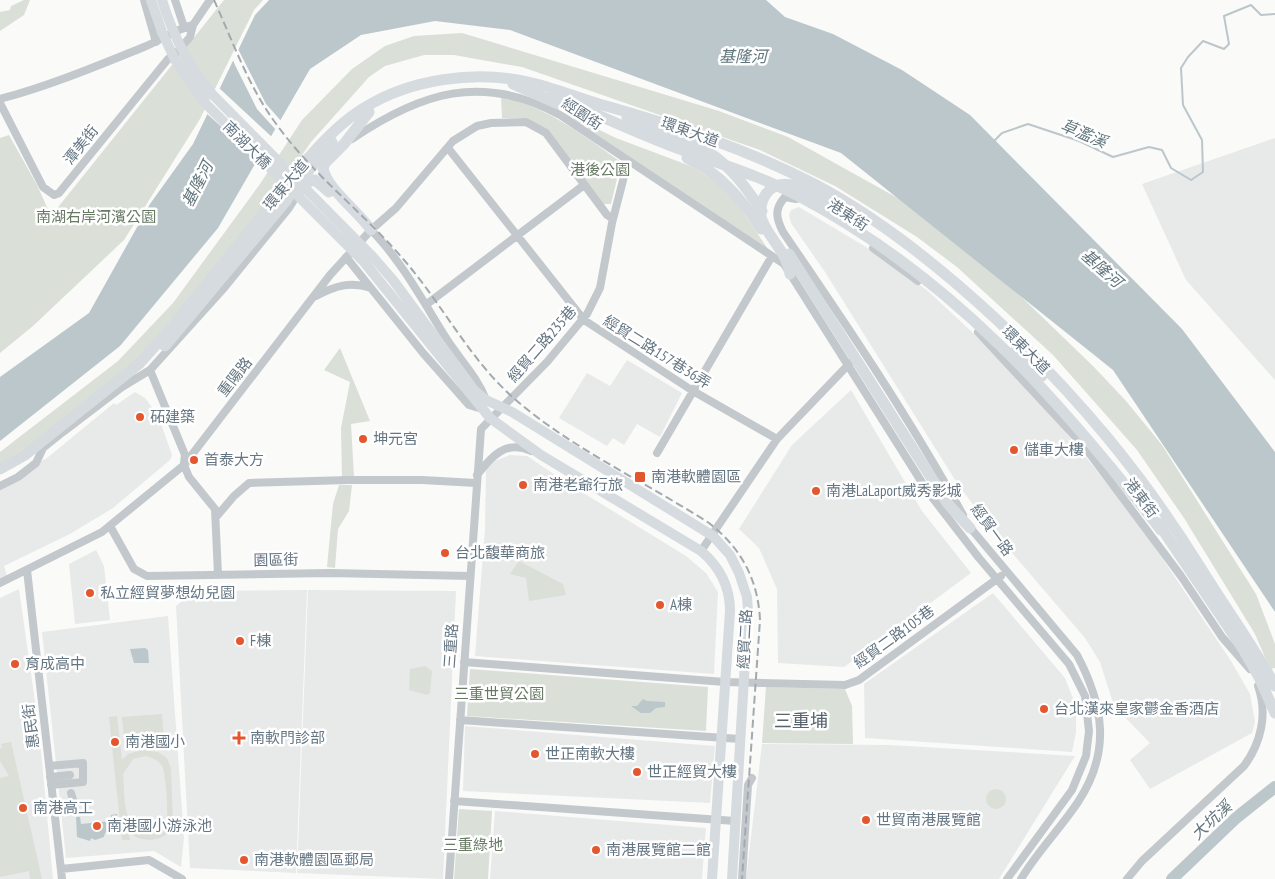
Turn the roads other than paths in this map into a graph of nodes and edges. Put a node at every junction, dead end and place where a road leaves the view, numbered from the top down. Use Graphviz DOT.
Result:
graph roads {
  1 [pos="144,0"];
  2 [pos="151,0"];
  3 [pos="162,0"];
  4 [pos="175,0"];
  5 [pos="210,0"];
  6 [pos="193,26"];
  7 [pos="184,27"];
  8 [pos="156,42"];
  9 [pos="511,84"];
  10 [pos="0,101"];
  11 [pos="596,103"];
  12 [pos="369,112"];
  13 [pos="344,144"];
  14 [pos="451,144"];
  15 [pos="628,161"];
  16 [pos="584,185"];
  17 [pos="300,189"];
  18 [pos="812,194"];
  19 [pos="785,197"];
  20 [pos="286,201"];
  21 [pos="613,219"];
  22 [pos="371,230"];
  23 [pos="517,236"];
  24 [pos="772,256"];
  25 [pos="346,257"];
  26 [pos="787,269"];
  27 [pos="373,288"];
  28 [pos="312,299"];
  29 [pos="427,304"];
  30 [pos="584,320"];
  31 [pos="430,339"];
  32 [pos="862,349"];
  33 [pos="847,366"];
  34 [pos="150,370"];
  35 [pos="693,391"];
  36 [pos="484,405"];
  37 [pos="501,408"];
  38 [pos="490,418"];
  39 [pos="778,439"];
  40 [pos="1104,443"];
  41 [pos="657,453"];
  42 [pos="541,455"];
  43 [pos="184,465"];
  44 [pos="0,469"];
  45 [pos="476,480"];
  46 [pos="0,486"];
  47 [pos="217,516"];
  48 [pos="110,526"];
  49 [pos="970,528"];
  50 [pos="1161,530"];
  51 [pos="713,536"];
  52 [pos="701,551"];
  53 [pos="1200,568"];
  54 [pos="27,570"];
  55 [pos="1006,572"];
  56 [pos="218,575"];
  57 [pos="470,576"];
  58 [pos="997,578"];
  59 [pos="0,583"];
  60 [pos="464,662"];
  61 [pos="743,681"];
  62 [pos="725,682"];
  63 [pos="1275,686"];
  64 [pos="1275,713"];
  65 [pos="460,720"];
  66 [pos="722,738"];
  67 [pos="740,739"];
  68 [pos="49,766"];
  69 [pos="70,775"];
  70 [pos="752,778"];
  71 [pos="51,781"];
  72 [pos="70,793"];
  73 [pos="454,801"];
  74 [pos="75,806"];
  75 [pos="716,820"];
  76 [pos="736,821"];
  77 [pos="60,868"];
  78 [pos="1128,877"];
  79 [pos="1009,878"];
  80 [pos="62,879"];
  81 [pos="182,879"];
  82 [pos="448,879"];
  83 [pos="712,879"];
  84 [pos="732,879"];
  85 [pos="742,879"];
  86 [pos="1021,879"];
  1 -- 8 [label="street"];
  2 -- 31 [label="main road, 南湖大橋"];
  3 -- 31 [label="main road, 南湖大橋"];
  4 -- 7 [label="street"];
  5 -- 6 [label="street"];
  6 -- 7 [label="street"];
  6 -- 10 [label="street, 潭美街"];
  7 -- 8 [label="street, 潭美街"];
  8 -- 10 [label="street, 潭美街"];
  9 -- 12 [label="highway, 環東大道"];
  9 -- 26 [label="highway"];
  9 -- 50 [label="highway, 環東大道"];
  11 -- 44 [label="highway, 環東大道"];
  11 -- 49 [label="highway"];
  11 -- 53 [label="highway, 環東大道"];
  12 -- 13 [label="highway"];
  12 -- 20 [label="highway, 環東大道"];
  13 -- 15 [label="street, 經園街"];
  13 -- 22 [label="highway"];
  14 -- 16 [label="street, 重陽路"];
  14 -- 22 [label="street, 重陽路"];
  14 -- 23 [label="street, 經貿二路157巷36弄"];
  15 -- 21 [label="street, 經貿二路235巷"];
  15 -- 24 [label="street, 經園街"];
  16 -- 21 [label="street, 重陽路"];
  16 -- 23 [label="street"];
  17 -- 20 [label="highway"];
  17 -- 22 [label="highway"];
  17 -- 34 [label="street"];
  18 -- 19 [label="highway"];
  18 -- 26 [label="highway"];
  18 -- 40 [label="highway"];
  19 -- 32 [label="street, 經貿一路"];
  19 -- 78 [label="street, 港東街"];
  20 -- 44 [label="highway, 環東大道"];
  21 -- 30 [label="street, 經貿二路235巷"];
  22 -- 25 [label="street, 重陽路"];
  22 -- 29 [label="street"];
  23 -- 29 [label="street"];
  23 -- 30 [label="street, 經貿二路157巷36弄"];
  24 -- 26 [label="street, 經園街"];
  24 -- 35 [label="street"];
  25 -- 27 [label="street"];
  25 -- 28 [label="street, 重陽路"];
  26 -- 33 [label="street, 經貿一路"];
  27 -- 28 [label="street"];
  27 -- 36 [label="street"];
  28 -- 43 [label="street, 重陽路"];
  29 -- 36 [label="street"];
  30 -- 35 [label="street, 經貿二路157巷36弄"];
  30 -- 37 [label="street, 經貿二路235巷"];
  31 -- 36 [label="main road, 經貿二路"];
  32 -- 33 [label="street"];
  32 -- 49 [label="street, 經貿一路"];
  33 -- 39 [label="street"];
  33 -- 58 [label="street, 經貿一路"];
  34 -- 43 [label="street"];
  34 -- 46 [label="street"];
  35 -- 39 [label="street, 經貿二路157巷36弄"];
  35 -- 41 [label="street"];
  36 -- 37 [label="main road, 經貿二路"];
  36 -- 38 [label="main road, 經貿二路"];
  37 -- 38 [label="street, 經貿二路235巷"];
  37 -- 51 [label="main road, 經貿二路"];
  38 -- 42 [label="main road, 經貿二路"];
  38 -- 45 [label="street, 三重路"];
  39 -- 51 [label="street"];
  40 -- 50 [label="highway"];
  40 -- 53 [label="highway"];
  42 -- 45 [label="street"];
  42 -- 52 [label="main road, 經貿二路"];
  43 -- 47 [label="street"];
  43 -- 48 [label="street, 重陽路"];
  45 -- 47 [label="street"];
  45 -- 57 [label="street, 三重路"];
  47 -- 56 [label="street"];
  48 -- 54 [label="street, 重陽路"];
  48 -- 56 [label="street, 園區街"];
  49 -- 55 [label="street, 經貿一路"];
  50 -- 64 [label="highway"];
  51 -- 52 [label="street"];
  51 -- 61 [label="main road, 經貿二路"];
  52 -- 62 [label="main road, 經貿二路"];
  53 -- 63 [label="highway, 環東大道"];
  54 -- 59 [label="street, 重陽路"];
  54 -- 68 [label="street, 惠民街"];
  55 -- 58 [label="street, 經貿二路105巷"];
  55 -- 86 [label="street, 經貿一路"];
  56 -- 57 [label="street, 園區街"];
  57 -- 60 [label="street, 三重路"];
  58 -- 61 [label="street, 經貿二路105巷"];
  58 -- 79 [label="street, 經貿一路"];
  60 -- 62 [label="street, 經貿二路105巷"];
  60 -- 65 [label="street, 三重路"];
  61 -- 62 [label="street, 經貿二路105巷"];
  61 -- 67 [label="main road, 經貿二路"];
  62 -- 66 [label="main road, 經貿二路"];
  65 -- 66 [label="street"];
  65 -- 73 [label="street, 三重路"];
  66 -- 67 [label="street"];
  66 -- 75 [label="main road, 經貿二路"];
  67 -- 76 [label="main road, 經貿二路"];
  68 -- 71 [label="street, 惠民街"];
  68 -- 71 [label="street"];
  69 -- 71 [label="street"];
  70 -- 85 [label="street"];
  71 -- 77 [label="street, 惠民街"];
  72 -- 74 [label="street"];
  73 -- 75 [label="street"];
  73 -- 82 [label="street, 三重路"];
  75 -- 76 [label="street"];
  75 -- 83 [label="main road, 經貿二路"];
  76 -- 84 [label="main road, 經貿二路"];
  77 -- 80 [label="street, 惠民街"];
  77 -- 81 [label="street"];
}
